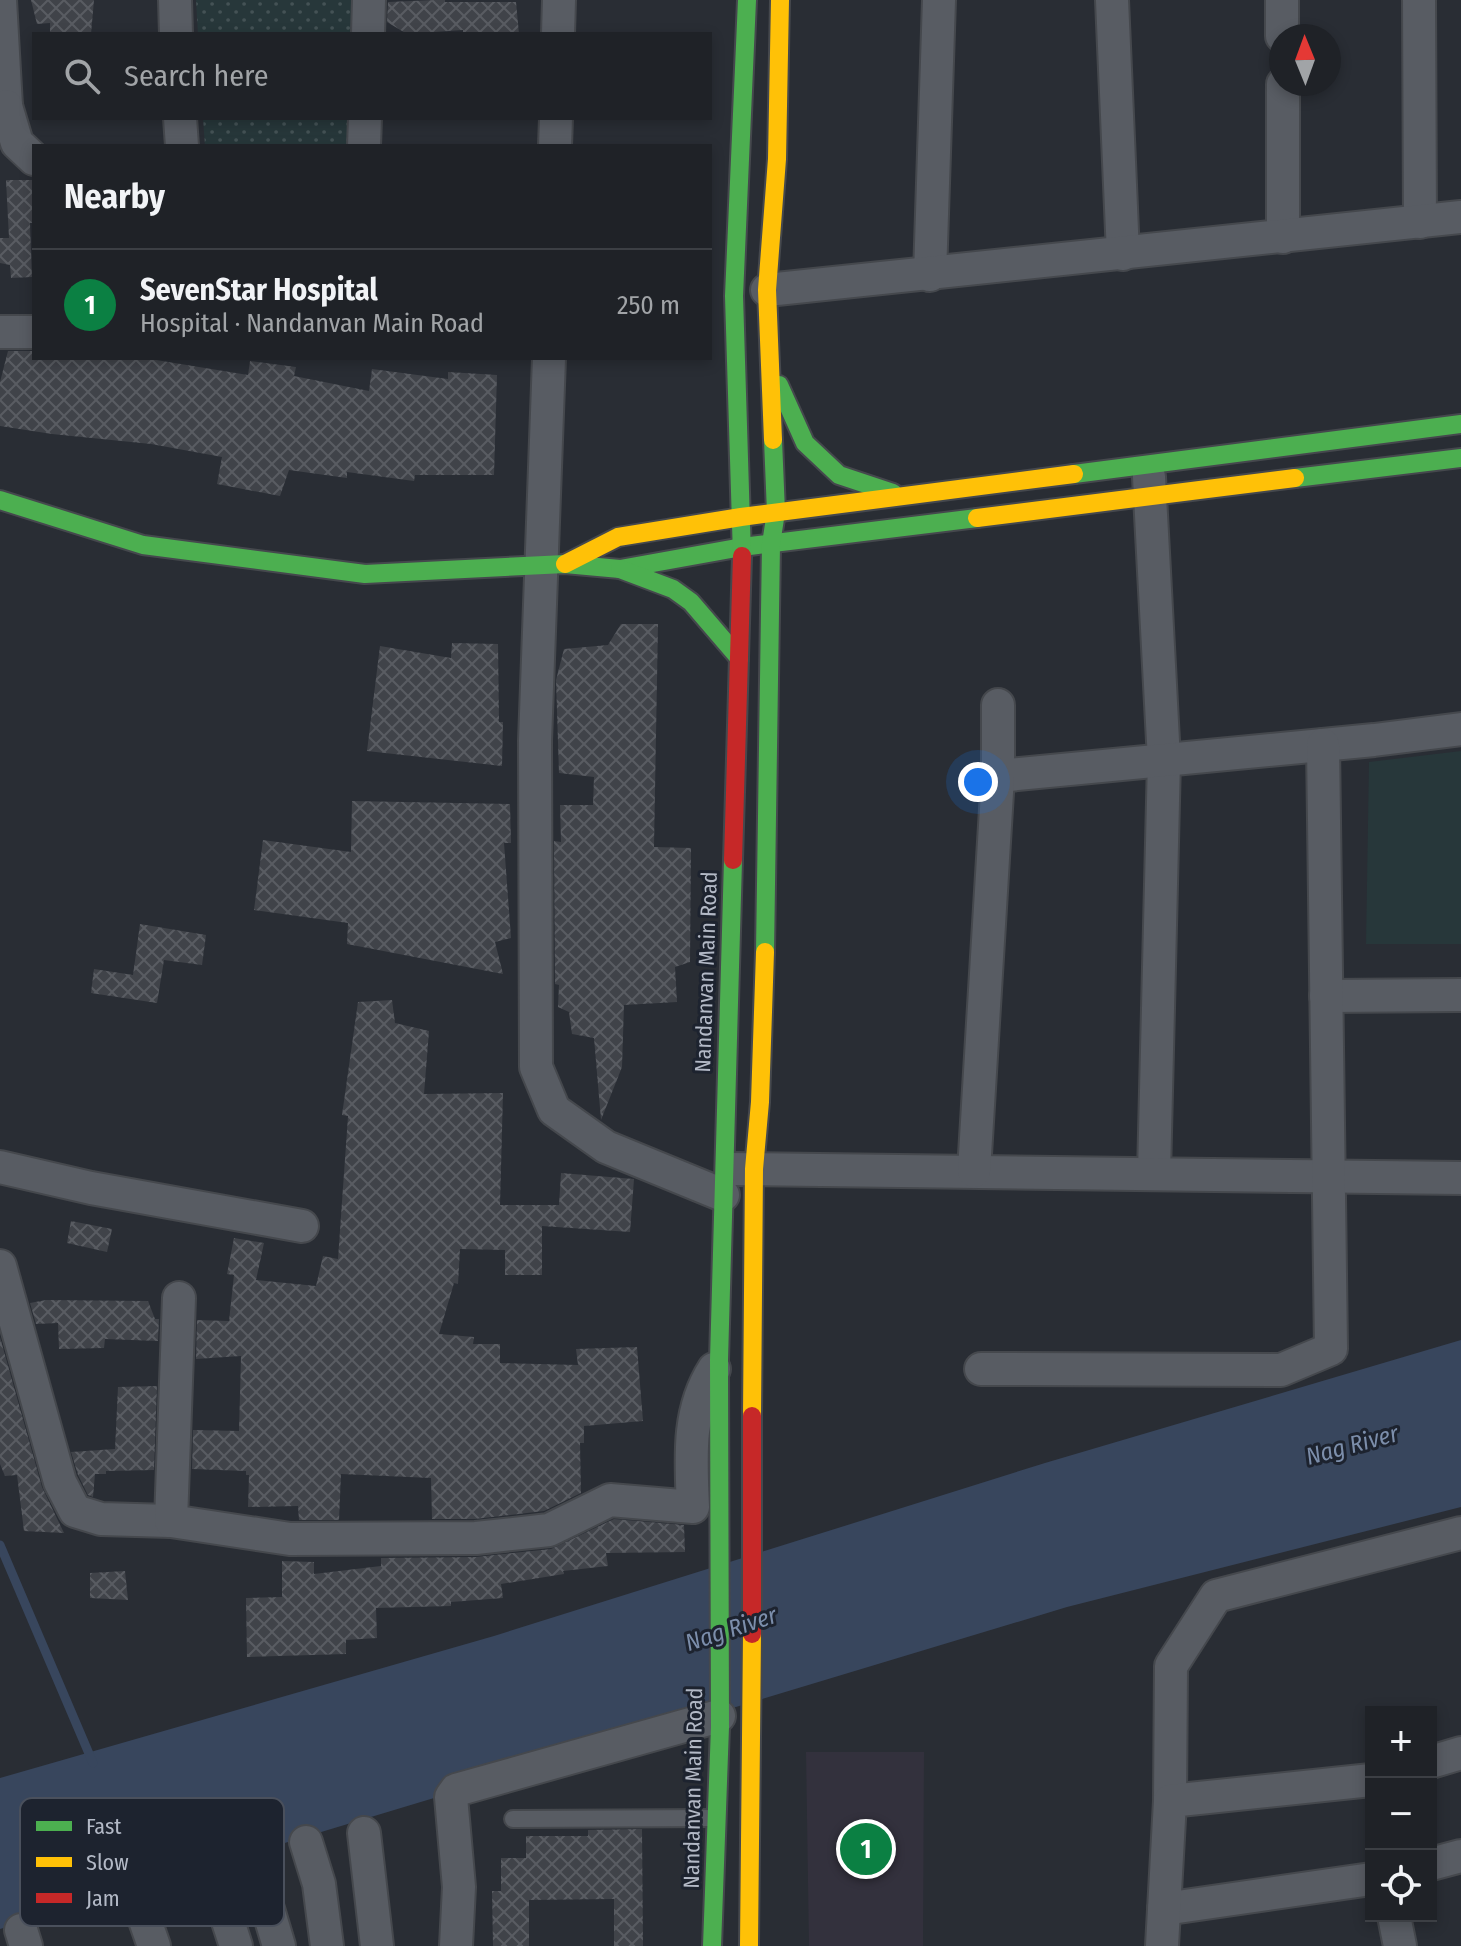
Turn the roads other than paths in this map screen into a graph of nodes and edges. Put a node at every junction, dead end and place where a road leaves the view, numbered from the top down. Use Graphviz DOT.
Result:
graph roads {
  1 [pos="0,0"];
  2 [pos="175,0"];
  3 [pos="369,0"];
  4 [pos="559,0"];
  5 [pos="747,0"];
  6 [pos="780,0"];
  7 [pos="939,0"];
  8 [pos="1112,0"];
  9 [pos="1282,0"];
  10 [pos="1419,0"];
  11 [pos="1282,24"];
  12 [pos="176,32"];
  13 [pos="368,32"];
  14 [pos="558,32"];
  15 [pos="1283,96"];
  16 [pos="3,106"];
  17 [pos="180,120"];
  18 [pos="365,120"];
  19 [pos="556,120"];
  20 [pos="182,144"];
  21 [pos="364,144"];
  22 [pos="555,144"];
  23 [pos="32,158"];
  24 [pos="32,160"];
  25 [pos="0,162"];
  26 [pos="1461,217"];
  27 [pos="1420,222"];
  28 [pos="1283,237"];
  29 [pos="1123,254"];
  30 [pos="930,275"];
  31 [pos="767,290"];
  32 [pos="0,332"];
  33 [pos="32,332"];
  34 [pos="549,360"];
  35 [pos="770,365"];
  36 [pos="1461,424"];
  37 [pos="1461,458"];
  38 [pos="1148,465"];
  39 [pos="903,496"];
  40 [pos="1150,497"];
  41 [pos="0,500"];
  42 [pos="776,512"];
  43 [pos="741,517"];
  44 [pos="771,544"];
  45 [pos="742,547"];
  46 [pos="554,565"];
  47 [pos="620,569"];
  48 [pos="739,658"];
  49 [pos="998,705"];
  50 [pos="1461,729"];
  51 [pos="1323,745"];
  52 [pos="1164,760"];
  53 [pos="998,776"];
  54 [pos="1461,995"];
  55 [pos="1326,996"];
  56 [pos="0,1167"];
  57 [pos="974,1171"];
  58 [pos="1154,1174"];
  59 [pos="1328,1176"];
  60 [pos="734,1178"];
  61 [pos="1461,1178"];
  62 [pos="302,1226"];
  63 [pos="0,1266"];
  64 [pos="179,1298"];
  65 [pos="719,1360"];
  66 [pos="981,1369"];
  67 [pos="171,1521"];
  68 [pos="1461,1533"];
  69 [pos="720,1722"];
  70 [pos="1461,1753"];
  71 [pos="1437,1760"];
  72 [pos="1365,1781"];
  73 [pos="1170,1801"];
  74 [pos="717,1818"];
  75 [pos="513,1819"];
  76 [pos="364,1833"];
  77 [pos="306,1842"];
  78 [pos="1461,1856"];
  79 [pos="1437,1862"];
  80 [pos="1365,1880"];
  81 [pos="1164,1909"];
  82 [pos="1395,1922"];
  83 [pos="147,1926"];
  84 [pos="230,1926"];
  85 [pos="273,1926"];
  86 [pos="154,1946"];
  87 [pos="236,1946"];
  88 [pos="279,1946"];
  89 [pos="327,1946"];
  90 [pos="377,1946"];
  91 [pos="456,1946"];
  92 [pos="712,1946"];
  93 [pos="749,1946"];
  94 [pos="1162,1946"];
  95 [pos="1400,1946"];
  1 -- 16 [label="street"];
  2 -- 12 [label="street"];
  3 -- 13 [label="street"];
  4 -- 14 [label="street"];
  5 -- 43 [label="main road, Nandanvan Main Road"];
  6 -- 31 [label="main road"];
  7 -- 30 [label="street"];
  8 -- 29 [label="street"];
  9 -- 11 [label="street"];
  10 -- 27 [label="street"];
  15 -- 28 [label="street"];
  16 -- 23 [label="street"];
  17 -- 20 [label="street"];
  18 -- 21 [label="street"];
  19 -- 22 [label="street"];
  24 -- 25 [label="street"];
  26 -- 27 [label="street"];
  27 -- 28 [label="street"];
  28 -- 29 [label="street"];
  29 -- 30 [label="street"];
  30 -- 31 [label="street"];
  31 -- 35 [label="main road"];
  32 -- 33 [label="street"];
  34 -- 46 [label="street"];
  35 -- 39 [label="main road"];
  35 -- 42 [label="main road"];
  36 -- 38 [label="main road"];
  37 -- 40 [label="main road"];
  38 -- 39 [label="main road"];
  38 -- 40 [label="street"];
  39 -- 42 [label="main road"];
  40 -- 44 [label="main road"];
  40 -- 52 [label="street"];
  41 -- 46 [label="main road"];
  42 -- 43 [label="main road"];
  42 -- 44 [label="main road"];
  43 -- 45 [label="main road, Nandanvan Main Road"];
  43 -- 46 [label="main road"];
  44 -- 45 [label="main road"];
  44 -- 60 [label="main road"];
  45 -- 47 [label="main road"];
  45 -- 48 [label="main road, Nandanvan Main Road"];
  46 -- 47 [label="main road"];
  46 -- 60 [label="street"];
  47 -- 48 [label="main road"];
  48 -- 60 [label="main road, Nandanvan Main Road"];
  49 -- 53 [label="street"];
  50 -- 51 [label="street"];
  51 -- 52 [label="street"];
  51 -- 55 [label="street"];
  52 -- 53 [label="street"];
  52 -- 58 [label="street"];
  53 -- 57 [label="street"];
  54 -- 55 [label="street"];
  55 -- 59 [label="street"];
  56 -- 62 [label="street"];
  57 -- 58 [label="street"];
  57 -- 60 [label="street"];
  58 -- 59 [label="street"];
  59 -- 61 [label="street"];
  59 -- 66 [label="street"];
  60 -- 65 [label="main road, Nandanvan Main Road"];
  60 -- 93 [label="main road"];
  63 -- 67 [label="street"];
  64 -- 67 [label="street"];
  65 -- 67 [label="street"];
  65 -- 69 [label="main road, Nandanvan Main Road"];
  68 -- 73 [label="street"];
  69 -- 74 [label="main road, Nandanvan Main Road"];
  69 -- 91 [label="street"];
  70 -- 71 [label="street"];
  72 -- 73 [label="street"];
  73 -- 81 [label="street"];
  74 -- 75 [label="lane"];
  74 -- 92 [label="main road, Nandanvan Main Road"];
  76 -- 90 [label="street"];
  77 -- 89 [label="street"];
  78 -- 79 [label="street"];
  80 -- 81 [label="street"];
  81 -- 94 [label="street"];
  82 -- 95 [label="street"];
  83 -- 86 [label="street"];
  84 -- 87 [label="street"];
  85 -- 88 [label="street"];
}
